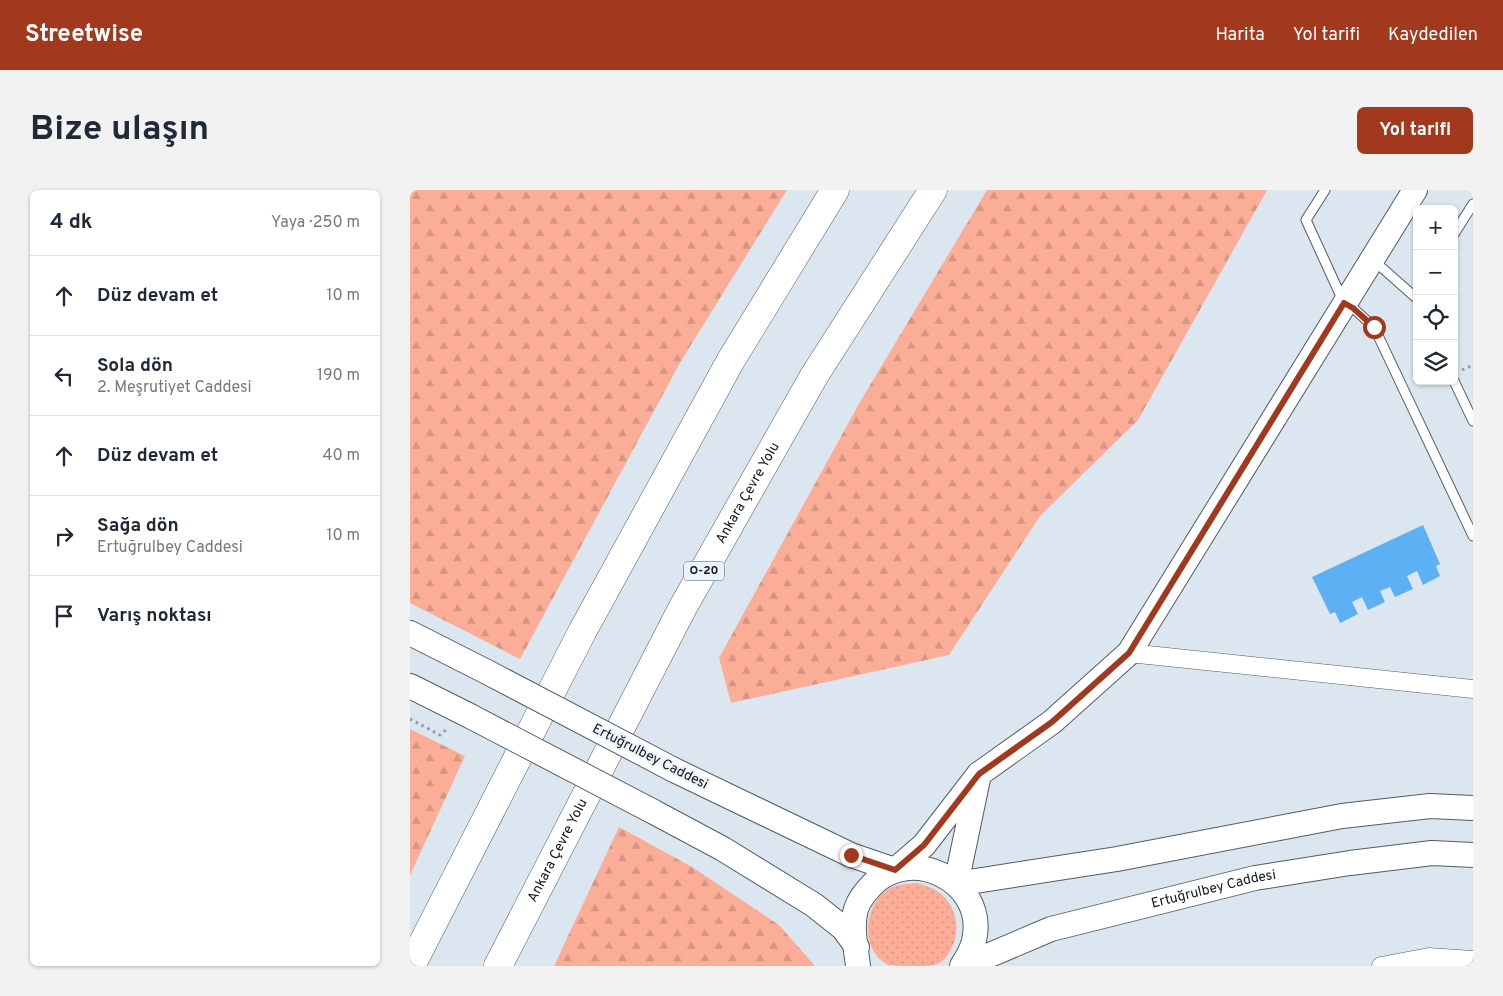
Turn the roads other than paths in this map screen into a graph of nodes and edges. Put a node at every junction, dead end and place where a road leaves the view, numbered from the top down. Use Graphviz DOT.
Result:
graph roads {
  1 [pos="835,190"];
  2 [pos="933,190"];
  3 [pos="1325,190"];
  4 [pos="1415,190"];
  5 [pos="1473,204"];
  6 [pos="1458,228"];
  7 [pos="1372,258"];
  8 [pos="1413,295"];
  9 [pos="1344,303"];
  10 [pos="1456,385"];
  11 [pos="1473,421"];
  12 [pos="1473,536"];
  13 [pos="410,633"];
  14 [pos="1129,653"];
  15 [pos="410,686"];
  16 [pos="1473,690"];
  17 [pos="979,774"];
  18 [pos="1473,808"];
  19 [pos="1473,855"];
  20 [pos="895,870"];
  21 [pos="956,884"];
  22 [pos="861,960"];
  23 [pos="1473,960"];
  24 [pos="411,966"];
  25 [pos="498,966"];
  26 [pos="963,966"];
  27 [pos="1381,966"];
  1 -- 24 [label="highway"];
  2 -- 25 [label="highway, Ankara Çevre Yolu / O-20"];
  3 -- 9 [label="lane"];
  4 -- 7 [label="main road"];
  5 -- 6 [label="lane"];
  7 -- 8 [label="lane"];
  7 -- 9 [label="main road"];
  9 -- 12 [label="lane"];
  9 -- 14 [label="main road"];
  10 -- 11 [label="lane"];
  13 -- 20 [label="main road, Ertuğrulbey Caddesi, bridge"];
  14 -- 16 [label="street"];
  14 -- 17 [label="main road"];
  15 -- 22 [label="main road, Ertuğrulbey Caddesi, bridge"];
  17 -- 20 [label="main road"];
  17 -- 21 [label="main road"];
  18 -- 21 [label="main road"];
  19 -- 26 [label="main road, Ertuğrulbey Caddesi"];
  20 -- 21 [label="main road, Ertuğrulbey Caddesi"];
  20 -- 22 [label="main road, Ertuğrulbey Caddesi"];
  21 -- 26 [label="main road, Ertuğrulbey Caddesi"];
  23 -- 27 [label="street"];
}
